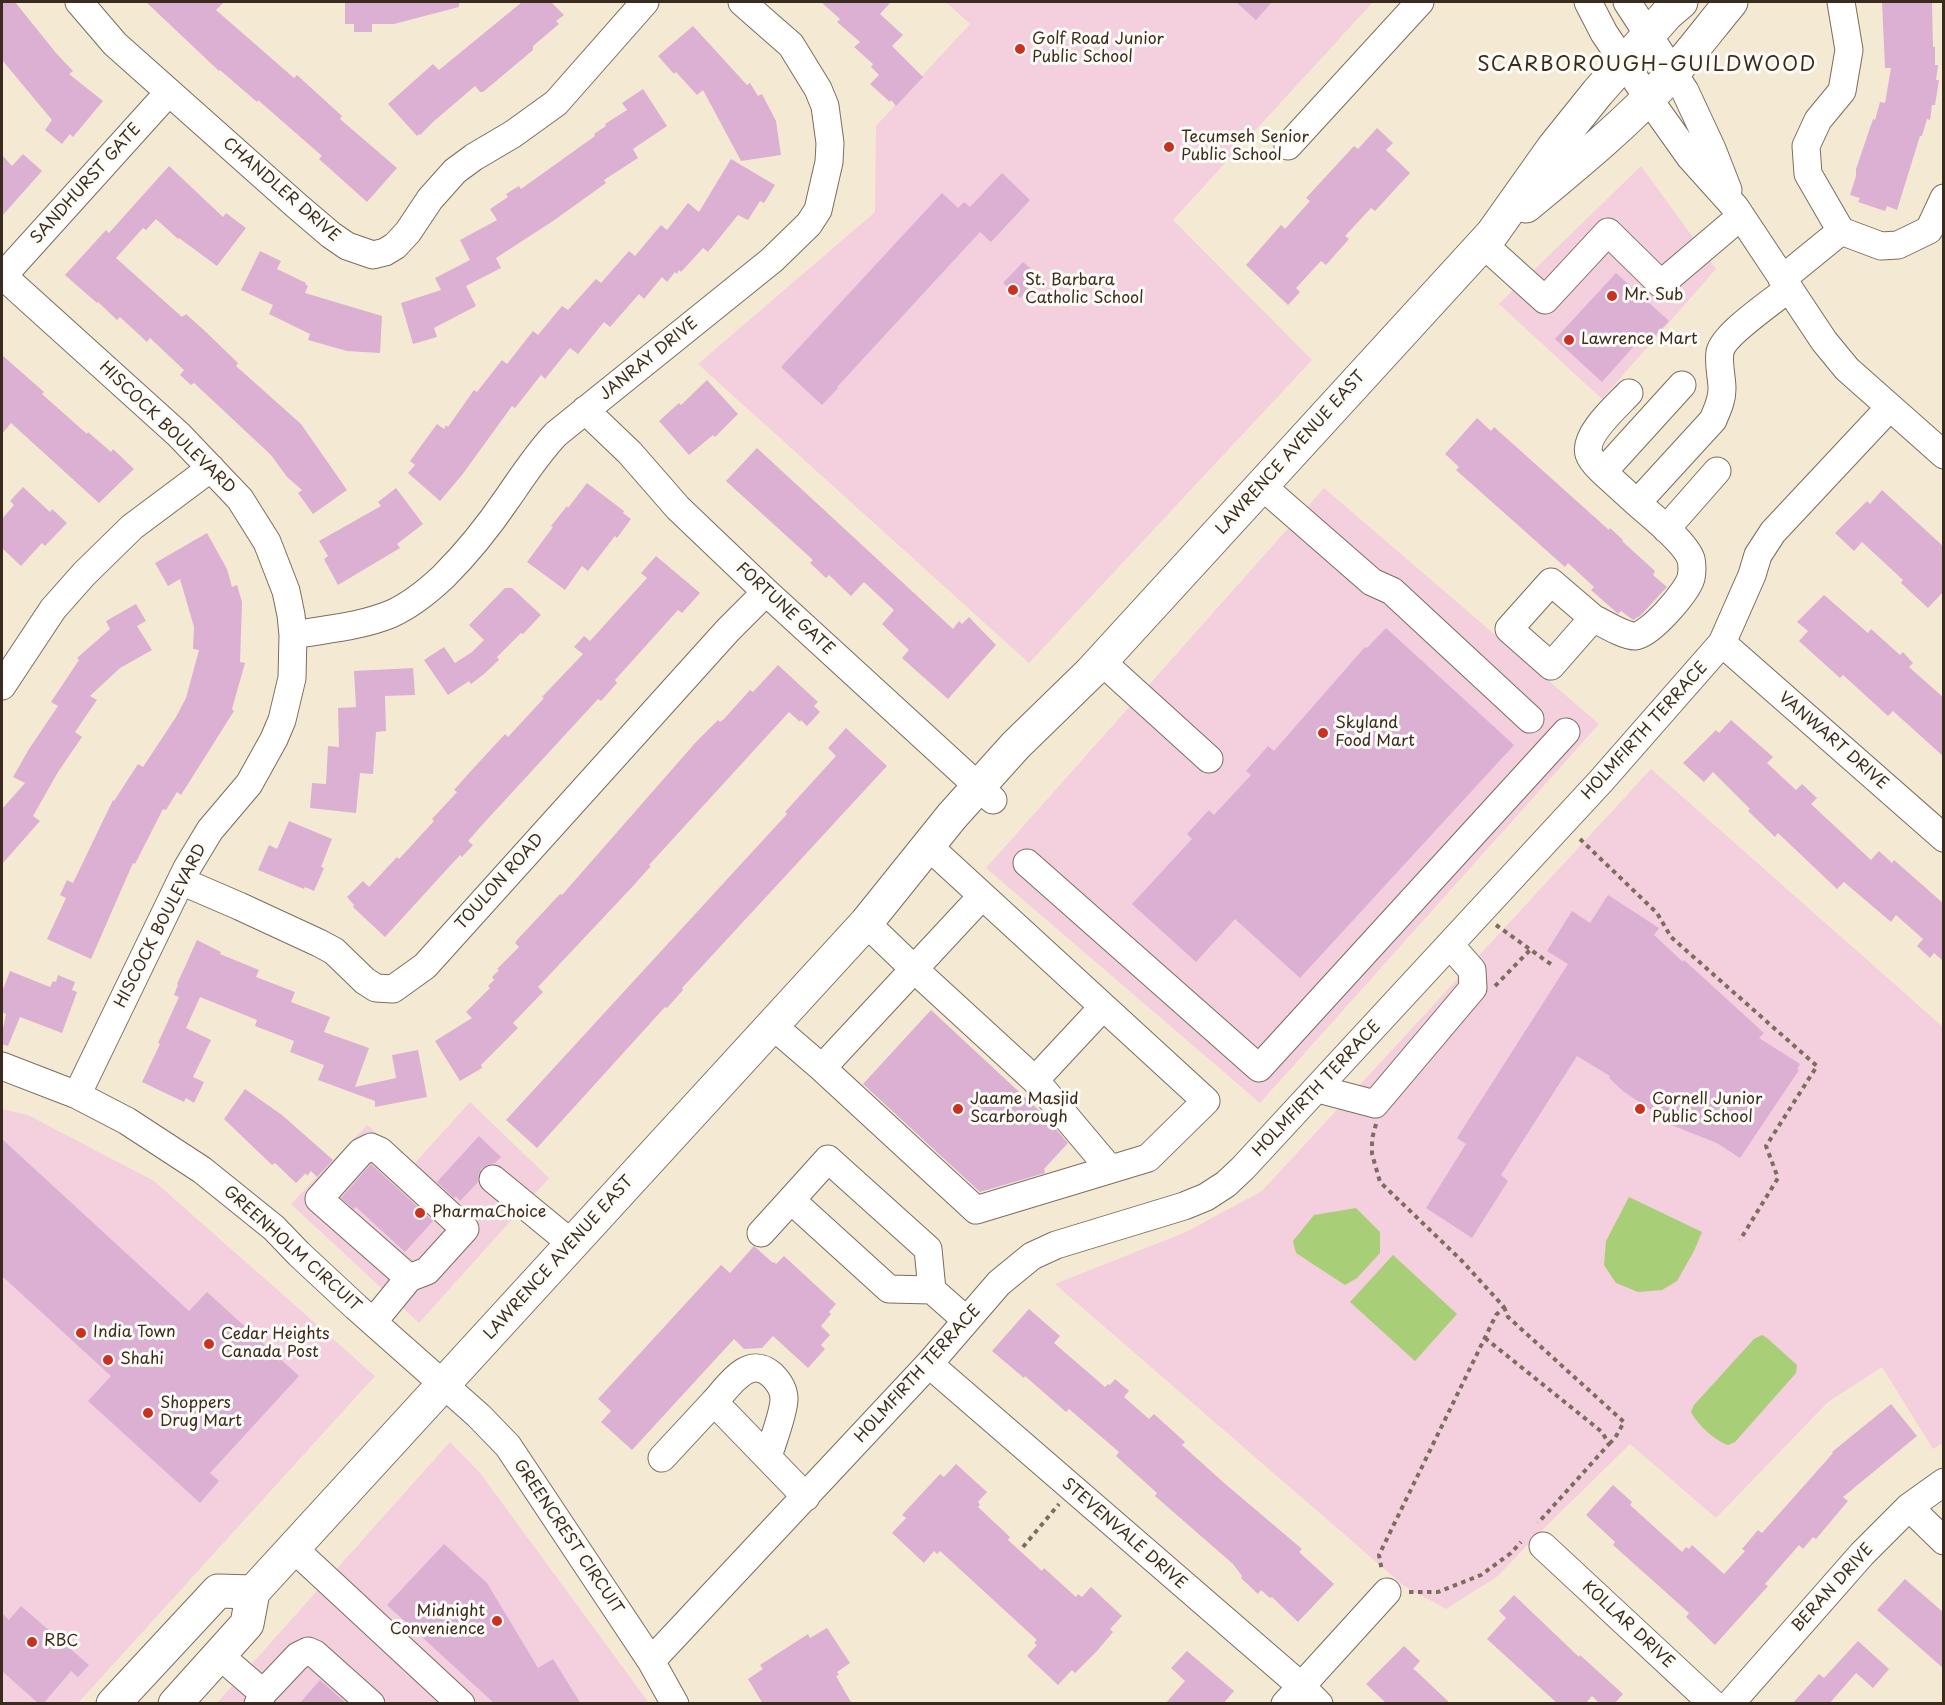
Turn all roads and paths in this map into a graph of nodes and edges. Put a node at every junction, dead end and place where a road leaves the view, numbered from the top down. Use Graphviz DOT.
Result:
graph roads {
  1 [pos="80,2"];
  2 [pos="645,2"];
  3 [pos="742,2"];
  4 [pos="1420,2"];
  5 [pos="1588,2"];
  6 [pos="1627,2"];
  7 [pos="1681,2"];
  8 [pos="1731,2"];
  9 [pos="1841,2"];
  10 [pos="1648,35"];
  11 [pos="1623,63"];
  12 [pos="1673,72"];
  13 [pos="169,92"];
  14 [pos="1647,98"];
  15 [pos="1288,146"];
  16 [pos="1944,198"];
  17 [pos="1738,211"];
  18 [pos="1841,231"];
  19 [pos="1487,239"];
  20 [pos="2,276"];
  21 [pos="1785,284"];
  22 [pos="1682,385"];
  23 [pos="1629,393"];
  24 [pos="1890,407"];
  25 [pos="585,410"];
  26 [pos="1944,455"];
  27 [pos="211,468"];
  28 [pos="1717,471"];
  29 [pos="1603,472"];
  30 [pos="1262,486"];
  31 [pos="1637,503"];
  32 [pos="1666,529"];
  33 [pos="766,592"];
  34 [pos="1593,618"];
  35 [pos="293,635"];
  36 [pos="1722,643"];
  37 [pos="1096,667"];
  38 [pos="2,687"];
  39 [pos="1530,719"];
  40 [pos="1566,732"];
  41 [pos="1209,759"];
  42 [pos="986,794"];
  43 [pos="1944,838"];
  44 [pos="1580,839"];
  45 [pos="938,855"];
  46 [pos="1027,863"];
  47 [pos="181,881"];
  48 [pos="982,896"];
  49 [pos="1480,912"];
  50 [pos="866,923"];
  51 [pos="1450,945"];
  52 [pos="1552,965"];
  53 [pos="914,969"];
  54 [pos="1103,1007"];
  55 [pos="772,1025"];
  56 [pos="2,1066"];
  57 [pos="822,1068"];
  58 [pos="1035,1080"];
  59 [pos="1318,1089"];
  60 [pos="77,1095"];
  61 [pos="1375,1104"];
  62 [pos="1110,1169"];
  63 [pos="493,1179"];
  64 [pos="791,1200"];
  65 [pos="761,1233"];
  66 [pos="1740,1240"];
  67 [pos="572,1244"];
  68 [pos="409,1278"];
  69 [pos="932,1290"];
  70 [pos="1504,1307"];
  71 [pos="966,1320"];
  72 [pos="373,1322"];
  73 [pos="1485,1338"];
  74 [pos="929,1364"];
  75 [pos="444,1383"];
  76 [pos="714,1402"];
  77 [pos="1609,1444"];
  78 [pos="768,1457"];
  79 [pos="663,1458"];
  80 [pos="1944,1482"];
  81 [pos="1073,1490"];
  82 [pos="806,1497"];
  83 [pos="1909,1507"];
  84 [pos="1533,1539"];
  85 [pos="1944,1541"];
  86 [pos="1023,1547"];
  87 [pos="293,1548"];
  88 [pos="253,1592"];
  89 [pos="1387,1592"];
  90 [pos="219,1655"];
  91 [pos="651,1661"];
  92 [pos="261,1698"];
  93 [pos="1302,1698"];
  94 [pos="113,1704"];
  95 [pos="175,1704"];
  96 [pos="371,1704"];
  97 [pos="461,1704"];
  98 [pos="675,1704"];
  99 [pos="1713,1704"];
  100 [pos="1730,1704"];
  1 -- 13 [label="street, CHANDLER DRIVE"];
  2 -- 13 [label="street, CHANDLER DRIVE"];
  3 -- 25 [label="street, JANRAY DRIVE"];
  4 -- 15 [label="street"];
  5 -- 11 [label="street"];
  6 -- 10 [label="street"];
  7 -- 10 [label="main road, LAWRENCE AVENUE EAST"];
  8 -- 12 [label="main road, LAWRENCE AVENUE EAST"];
  9 -- 18 [label="street"];
  10 -- 11 [label="main road, LAWRENCE AVENUE EAST"];
  10 -- 12 [label="street"];
  11 -- 14 [label="street"];
  11 -- 19 [label="main road, LAWRENCE AVENUE EAST"];
  12 -- 14 [label="main road, LAWRENCE AVENUE EAST"];
  12 -- 17 [label="street"];
  13 -- 20 [label="street, SANDHURST GATE"];
  14 -- 17 [label="street"];
  14 -- 19 [label="main road, LAWRENCE AVENUE EAST"];
  16 -- 18 [label="street"];
  17 -- 19 [label="street"];
  17 -- 21 [label="street"];
  18 -- 21 [label="street"];
  19 -- 30 [label="main road, LAWRENCE AVENUE EAST"];
  20 -- 27 [label="street, HISCOCK BOULEVARD"];
  21 -- 24 [label="street"];
  21 -- 31 [label="street"];
  22 -- 29 [label="street"];
  23 -- 29 [label="street"];
  24 -- 26 [label="street"];
  24 -- 36 [label="street, HOLMFIRTH TERRACE"];
  25 -- 33 [label="street, FORTUNE GATE"];
  25 -- 35 [label="street, JANRAY DRIVE"];
  27 -- 35 [label="street, HISCOCK BOULEVARD"];
  27 -- 38 [label="street"];
  28 -- 32 [label="street"];
  29 -- 31 [label="street"];
  30 -- 37 [label="main road, LAWRENCE AVENUE EAST"];
  30 -- 39 [label="street"];
  31 -- 32 [label="street"];
  32 -- 34 [label="street"];
  33 -- 42 [label="street, FORTUNE GATE"];
  33 -- 47 [label="street, TOULON ROAD"];
  35 -- 47 [label="street, HISCOCK BOULEVARD"];
  36 -- 43 [label="street, VANWART DRIVE"];
  36 -- 49 [label="street, HOLMFIRTH TERRACE"];
  37 -- 41 [label="street"];
  37 -- 42 [label="main road, LAWRENCE AVENUE EAST"];
  40 -- 46 [label="street"];
  42 -- 45 [label="main road, LAWRENCE AVENUE EAST"];
  42 -- 50 [label="main road, LAWRENCE AVENUE EAST"];
  44 -- 66 [label="path"];
  45 -- 48 [label="street"];
  45 -- 50 [label="main road, LAWRENCE AVENUE EAST"];
  47 -- 60 [label="street, HISCOCK BOULEVARD"];
  48 -- 53 [label="street"];
  48 -- 54 [label="street"];
  49 -- 51 [label="street, HOLMFIRTH TERRACE"];
  49 -- 52 [label="path"];
  50 -- 53 [label="street"];
  50 -- 55 [label="main road, LAWRENCE AVENUE EAST"];
  51 -- 59 [label="street, HOLMFIRTH TERRACE"];
  51 -- 61 [label="street"];
  53 -- 57 [label="street"];
  53 -- 58 [label="street"];
  54 -- 58 [label="street"];
  54 -- 62 [label="street"];
  55 -- 57 [label="street"];
  55 -- 67 [label="main road, LAWRENCE AVENUE EAST"];
  56 -- 60 [label="street, GREENHOLM CIRCUIT"];
  57 -- 62 [label="street"];
  58 -- 62 [label="street"];
  59 -- 61 [label="street"];
  59 -- 71 [label="street, HOLMFIRTH TERRACE"];
  60 -- 72 [label="street, GREENHOLM CIRCUIT"];
  61 -- 70 [label="path"];
  63 -- 67 [label="street"];
  64 -- 65 [label="street"];
  64 -- 69 [label="street"];
  64 -- 69 [label="street"];
  67 -- 75 [label="main road, LAWRENCE AVENUE EAST"];
  68 -- 68 [label="street"];
  68 -- 72 [label="street"];
  69 -- 71 [label="street"];
  70 -- 73 [label="path"];
  70 -- 77 [label="path"];
  71 -- 74 [label="street, HOLMFIRTH TERRACE"];
  72 -- 75 [label="street, GREENHOLM CIRCUIT"];
  73 -- 77 [label="path"];
  73 -- 89 [label="path"];
  74 -- 81 [label="street, STEVENVALE DRIVE"];
  74 -- 82 [label="street, HOLMFIRTH TERRACE"];
  75 -- 87 [label="main road, LAWRENCE AVENUE EAST"];
  75 -- 91 [label="street, GREENCREST CIRCUIT"];
  76 -- 78 [label="street"];
  76 -- 78 [label="street"];
  76 -- 79 [label="street"];
  77 -- 84 [label="path"];
  78 -- 82 [label="street"];
  80 -- 83 [label="street, BERAN DRIVE"];
  81 -- 86 [label="path"];
  81 -- 93 [label="street, STEVENVALE DRIVE"];
  82 -- 91 [label="street, HOLMFIRTH TERRACE"];
  83 -- 85 [label="street"];
  83 -- 100 [label="street, BERAN DRIVE"];
  84 -- 89 [label="path"];
  84 -- 99 [label="street, KOLLAR DRIVE"];
  87 -- 88 [label="main road, LAWRENCE AVENUE EAST"];
  87 -- 97 [label="street"];
  88 -- 90 [label="main road"];
  88 -- 94 [label="main road"];
  89 -- 93 [label="street"];
  90 -- 92 [label="street"];
  90 -- 95 [label="main road"];
  91 -- 98 [label="street, GREENCREST CIRCUIT"];
  92 -- 96 [label="street"];
}
